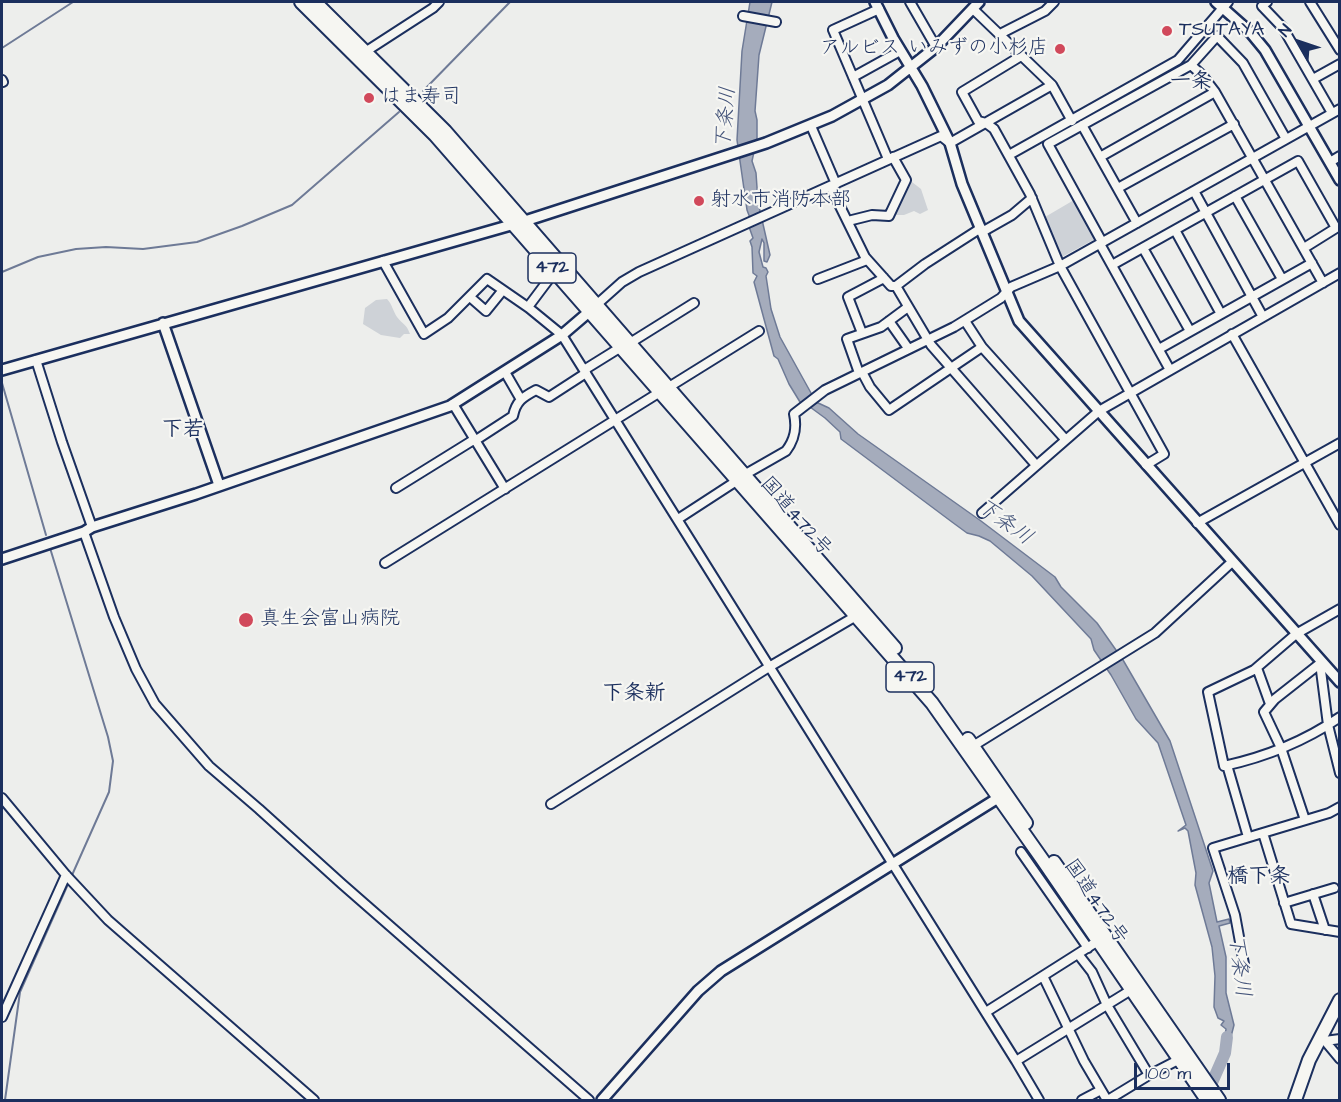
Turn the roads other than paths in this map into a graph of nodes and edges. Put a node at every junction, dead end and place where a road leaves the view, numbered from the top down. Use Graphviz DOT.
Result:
graph roads {
  1 [pos="301,2"];
  2 [pos="315,2"];
  3 [pos="439,2"];
  4 [pos="910,2"];
  5 [pos="1054,2"];
  6 [pos="1267,2"];
  7 [pos="1310,2"];
  8 [pos="978,3"];
  9 [pos="1223,4"];
  10 [pos="877,5"];
  11 [pos="743,16"];
  12 [pos="775,22"];
  13 [pos="1000,34"];
  14 [pos="936,46"];
  15 [pos="1340,50"];
  16 [pos="900,51"];
  17 [pos="365,52"];
  18 [pos="1021,56"];
  19 [pos="1340,64"];
  20 [pos="1191,65"];
  21 [pos="911,67"];
  22 [pos="853,77"];
  23 [pos="1313,79"];
  24 [pos="1052,85"];
  25 [pos="1215,92"];
  26 [pos="863,100"];
  27 [pos="1336,111"];
  28 [pos="1072,120"];
  29 [pos="986,123"];
  30 [pos="1234,124"];
  31 [pos="1082,125"];
  32 [pos="811,126"];
  33 [pos="1309,126"];
  34 [pos="1286,139"];
  35 [pos="950,143"];
  36 [pos="1009,155"];
  37 [pos="1100,156"];
  38 [pos="1340,156"];
  39 [pos="891,158"];
  40 [pos="1253,158"];
  41 [pos="1329,162"];
  42 [pos="1265,179"];
  43 [pos="1340,180"];
  44 [pos="833,185"];
  45 [pos="1118,188"];
  46 [pos="1194,191"];
  47 [pos="1235,196"];
  48 [pos="1032,198"];
  49 [pos="1206,213"];
  50 [pos="848,221"];
  51 [pos="519,223"];
  52 [pos="1137,223"];
  53 [pos="982,230"];
  54 [pos="1175,230"];
  55 [pos="1101,243"];
  56 [pos="1143,248"];
  57 [pos="1304,248"];
  58 [pos="867,260"];
  59 [pos="382,261"];
  60 [pos="1312,263"];
  61 [pos="1112,265"];
  62 [pos="1060,266"];
  63 [pos="555,271"];
  64 [pos="1340,273"];
  65 [pos="884,278"];
  66 [pos="818,279"];
  67 [pos="1282,279"];
  68 [pos="1323,283"];
  69 [pos="896,286"];
  70 [pos="503,290"];
  71 [pos="1006,292"];
  72 [pos="470,297"];
  73 [pos="1252,297"];
  74 [pos="694,303"];
  75 [pos="528,307"];
  76 [pos="908,307"];
  77 [pos="593,308"];
  78 [pos="1221,314"];
  79 [pos="1263,317"];
  80 [pos="889,321"];
  81 [pos="965,321"];
  82 [pos="164,323"];
  83 [pos="759,331"];
  84 [pos="1190,332"];
  85 [pos="862,333"];
  86 [pos="1232,334"];
  87 [pos="562,335"];
  88 [pos="928,341"];
  89 [pos="625,345"];
  90 [pos="982,347"];
  91 [pos="908,348"];
  92 [pos="1159,349"];
  93 [pos="36,360"];
  94 [pos="2,370"];
  95 [pos="951,370"];
  96 [pos="1170,370"];
  97 [pos="505,372"];
  98 [pos="585,372"];
  99 [pos="860,372"];
  100 [pos="664,389"];
  101 [pos="1131,392"];
  102 [pos="520,398"];
  103 [pos="453,404"];
  104 [pos="1099,411"];
  105 [pos="616,421"];
  106 [pos="1065,439"];
  107 [pos="475,440"];
  108 [pos="1340,442"];
  109 [pos="1304,462"];
  110 [pos="1036,465"];
  111 [pos="1146,465"];
  112 [pos="741,478"];
  113 [pos="219,485"];
  114 [pos="396,488"];
  115 [pos="505,489"];
  116 [pos="982,513"];
  117 [pos="678,519"];
  118 [pos="1197,523"];
  119 [pos="1340,525"];
  120 [pos="88,529"];
  121 [pos="2,559"];
  122 [pos="1232,562"];
  123 [pos="386,563"];
  124 [pos="1340,609"];
  125 [pos="856,616"];
  126 [pos="1296,634"];
  127 [pos="1321,662"];
  128 [pos="769,667"];
  129 [pos="1257,668"];
  130 [pos="1340,682"];
  131 [pos="1270,704"];
  132 [pos="1340,717"];
  133 [pos="1328,725"];
  134 [pos="973,746"];
  135 [pos="1281,748"];
  136 [pos="1227,765"];
  137 [pos="1340,773"];
  138 [pos="2,798"];
  139 [pos="998,798"];
  140 [pos="551,804"];
  141 [pos="1340,807"];
  142 [pos="1305,820"];
  143 [pos="1263,833"];
  144 [pos="1248,837"];
  145 [pos="1021,852"];
  146 [pos="894,865"];
  147 [pos="66,875"];
  148 [pos="1334,888"];
  149 [pos="1313,894"];
  150 [pos="1284,903"];
  151 [pos="1325,930"];
  152 [pos="1340,932"];
  153 [pos="1093,944"];
  154 [pos="1078,954"];
  155 [pos="1244,964"];
  156 [pos="1043,976"];
  157 [pos="1131,990"];
  158 [pos="1340,1000"];
  159 [pos="1107,1005"];
  160 [pos="986,1012"];
  161 [pos="2,1017"];
  162 [pos="1070,1029"];
  163 [pos="1340,1039"];
  164 [pos="1340,1059"];
  165 [pos="1016,1061"];
  166 [pos="1187,1065"];
  167 [pos="1149,1075"];
  168 [pos="1101,1090"];
  169 [pos="304,1097"];
  170 [pos="1214,1100"];
  171 [pos="314,1101"];
  172 [pos="589,1101"];
  173 [pos="602,1101"];
  174 [pos="1039,1101"];
  175 [pos="1082,1101"];
  176 [pos="1108,1101"];
  177 [pos="1295,1101"];
  1 -- 51 [label="main road, 国道472号 / 472"];
  2 -- 17 [label="main road, 国道472号 / 472"];
  3 -- 17 [label="street"];
  4 -- 14 [label="street"];
  5 -- 13 [label="street"];
  6 -- 23 [label="street"];
  7 -- 15 [label="street"];
  8 -- 13 [label="street"];
  8 -- 14 [label="street"];
  9 -- 28 [label="street"];
  9 -- 33 [label="street"];
  10 -- 16 [label="street"];
  10 -- 22 [label="street"];
  11 -- 12 [label="street"];
  13 -- 18 [label="street"];
  14 -- 21 [label="street"];
  16 -- 21 [label="street"];
  16 -- 22 [label="street"];
  17 -- 51 [label="main road, 国道472号 / 472"];
  18 -- 24 [label="street"];
  18 -- 29 [label="street"];
  19 -- 23 [label="street"];
  20 -- 25 [label="street"];
  20 -- 31 [label="street"];
  20 -- 34 [label="street"];
  21 -- 26 [label="street"];
  21 -- 35 [label="street"];
  22 -- 26 [label="street"];
  23 -- 27 [label="street"];
  24 -- 28 [label="street"];
  24 -- 29 [label="street"];
  25 -- 30 [label="street"];
  25 -- 37 [label="street"];
  26 -- 32 [label="street"];
  26 -- 39 [label="street"];
  27 -- 33 [label="street"];
  28 -- 36 [label="street"];
  29 -- 35 [label="street"];
  29 -- 36 [label="street"];
  30 -- 40 [label="street"];
  30 -- 45 [label="street"];
  31 -- 37 [label="street"];
  31 -- 55 [label="street"];
  32 -- 44 [label="street"];
  32 -- 51 [label="street"];
  33 -- 34 [label="street"];
  33 -- 41 [label="street"];
  34 -- 40 [label="street"];
  35 -- 39 [label="street"];
  35 -- 53 [label="street"];
  36 -- 48 [label="street"];
  37 -- 45 [label="street"];
  38 -- 41 [label="street"];
  39 -- 44 [label="street"];
  39 -- 50 [label="street"];
  40 -- 42 [label="street"];
  40 -- 46 [label="street"];
  41 -- 43 [label="street"];
  42 -- 47 [label="street"];
  42 -- 57 [label="street"];
  42 -- 57 [label="street"];
  44 -- 50 [label="street"];
  44 -- 77 [label="street"];
  45 -- 52 [label="street"];
  46 -- 49 [label="street"];
  46 -- 52 [label="street"];
  47 -- 49 [label="street"];
  47 -- 67 [label="street"];
  48 -- 53 [label="street"];
  48 -- 62 [label="street"];
  49 -- 54 [label="street"];
  49 -- 73 [label="street"];
  50 -- 58 [label="street"];
  51 -- 59 [label="street"];
  51 -- 63 [label="main road, 国道472号 / 472"];
  51 -- 77 [label="main road, 国道472号 / 472"];
  52 -- 55 [label="street"];
  53 -- 69 [label="street"];
  53 -- 71 [label="street"];
  54 -- 56 [label="street"];
  54 -- 78 [label="street"];
  55 -- 61 [label="street"];
  55 -- 62 [label="street"];
  56 -- 61 [label="street"];
  56 -- 84 [label="street"];
  57 -- 60 [label="street"];
  58 -- 65 [label="street"];
  58 -- 66 [label="street"];
  59 -- 72 [label="street"];
  59 -- 82 [label="street"];
  60 -- 67 [label="street"];
  60 -- 68 [label="street"];
  61 -- 92 [label="street"];
  62 -- 71 [label="street"];
  62 -- 101 [label="street"];
  63 -- 75 [label="street"];
  63 -- 77 [label="main road, 国道472号 / 472"];
  64 -- 68 [label="street"];
  65 -- 69 [label="street"];
  65 -- 85 [label="street"];
  67 -- 73 [label="street"];
  68 -- 79 [label="street"];
  69 -- 76 [label="street"];
  70 -- 72 [label="street"];
  70 -- 72 [label="street"];
  70 -- 75 [label="street"];
  71 -- 81 [label="street"];
  71 -- 104 [label="street"];
  73 -- 78 [label="street"];
  73 -- 79 [label="street"];
  74 -- 89 [label="street"];
  75 -- 87 [label="street"];
  76 -- 80 [label="street"];
  76 -- 88 [label="street"];
  77 -- 87 [label="street"];
  77 -- 89 [label="main road, 国道472号 / 472"];
  78 -- 84 [label="street"];
  79 -- 86 [label="street"];
  80 -- 85 [label="street"];
  80 -- 91 [label="street"];
  81 -- 88 [label="street"];
  81 -- 90 [label="street"];
  82 -- 93 [label="street"];
  82 -- 113 [label="street"];
  83 -- 100 [label="street"];
  84 -- 92 [label="street"];
  85 -- 99 [label="street"];
  86 -- 96 [label="street"];
  86 -- 109 [label="street"];
  87 -- 97 [label="street"];
  87 -- 98 [label="street"];
  88 -- 91 [label="street"];
  88 -- 95 [label="street"];
  89 -- 98 [label="street"];
  89 -- 100 [label="main road, 国道472号 / 472"];
  90 -- 95 [label="street"];
  90 -- 106 [label="street"];
  91 -- 99 [label="street"];
  92 -- 96 [label="street"];
  93 -- 94 [label="street"];
  93 -- 120 [label="street"];
  95 -- 99 [label="street"];
  95 -- 110 [label="street"];
  96 -- 101 [label="street"];
  97 -- 102 [label="street"];
  97 -- 103 [label="street"];
  98 -- 102 [label="street"];
  98 -- 105 [label="street"];
  99 -- 112 [label="street"];
  100 -- 105 [label="street"];
  100 -- 112 [label="main road, 国道472号 / 472"];
  101 -- 104 [label="street"];
  101 -- 111 [label="street"];
  102 -- 107 [label="street"];
  103 -- 107 [label="street"];
  103 -- 113 [label="street"];
  104 -- 106 [label="street"];
  104 -- 111 [label="street"];
  105 -- 115 [label="street"];
  105 -- 117 [label="street"];
  106 -- 110 [label="street"];
  107 -- 114 [label="street"];
  107 -- 115 [label="street"];
  108 -- 109 [label="street"];
  109 -- 118 [label="street"];
  109 -- 119 [label="street"];
  110 -- 116 [label="street"];
  111 -- 118 [label="street"];
  112 -- 117 [label="street"];
  112 -- 125 [label="main road, 国道472号 / 472"];
  112 -- 134 [label="main road, 国道472号 / 472"];
  113 -- 120 [label="street"];
  115 -- 123 [label="street"];
  117 -- 128 [label="street"];
  118 -- 122 [label="street"];
  120 -- 121 [label="street"];
  120 -- 172 [label="street"];
  122 -- 126 [label="street"];
  122 -- 134 [label="street"];
  124 -- 126 [label="street"];
  125 -- 128 [label="street"];
  125 -- 139 [label="main road, 国道472号 / 472"];
  126 -- 127 [label="street"];
  126 -- 129 [label="street"];
  127 -- 130 [label="street"];
  127 -- 131 [label="street"];
  127 -- 133 [label="street"];
  128 -- 140 [label="street"];
  128 -- 146 [label="street"];
  129 -- 131 [label="street"];
  129 -- 136 [label="street"];
  131 -- 135 [label="street"];
  132 -- 133 [label="street"];
  133 -- 135 [label="street"];
  133 -- 137 [label="street"];
  134 -- 166 [label="main road, 国道472号 / 472"];
  135 -- 136 [label="street"];
  135 -- 142 [label="street"];
  136 -- 144 [label="street"];
  138 -- 147 [label="street"];
  139 -- 146 [label="street"];
  139 -- 153 [label="main road, 国道472号 / 472"];
  141 -- 142 [label="street"];
  142 -- 143 [label="street"];
  143 -- 144 [label="street"];
  143 -- 150 [label="street"];
  144 -- 155 [label="street"];
  145 -- 153 [label="street"];
  146 -- 160 [label="street"];
  146 -- 173 [label="street"];
  147 -- 161 [label="street"];
  147 -- 169 [label="street"];
  148 -- 149 [label="street"];
  149 -- 150 [label="street"];
  149 -- 151 [label="street"];
  150 -- 151 [label="street"];
  151 -- 152 [label="street"];
  153 -- 154 [label="street"];
  153 -- 157 [label="main road, 国道472号 / 472"];
  154 -- 156 [label="street"];
  154 -- 159 [label="street"];
  156 -- 160 [label="street"];
  156 -- 162 [label="street"];
  157 -- 159 [label="street"];
  157 -- 166 [label="main road, 国道472号 / 472"];
  158 -- 177 [label="main road"];
  159 -- 162 [label="street"];
  159 -- 167 [label="street"];
  160 -- 165 [label="street"];
  162 -- 165 [label="street"];
  162 -- 168 [label="street"];
  163 -- 164 [label="street"];
  165 -- 174 [label="street"];
  166 -- 167 [label="street"];
  166 -- 170 [label="main road, 国道472号 / 472"];
  167 -- 176 [label="street"];
  168 -- 175 [label="street"];
  168 -- 176 [label="street"];
  169 -- 171 [label="street"];
}
